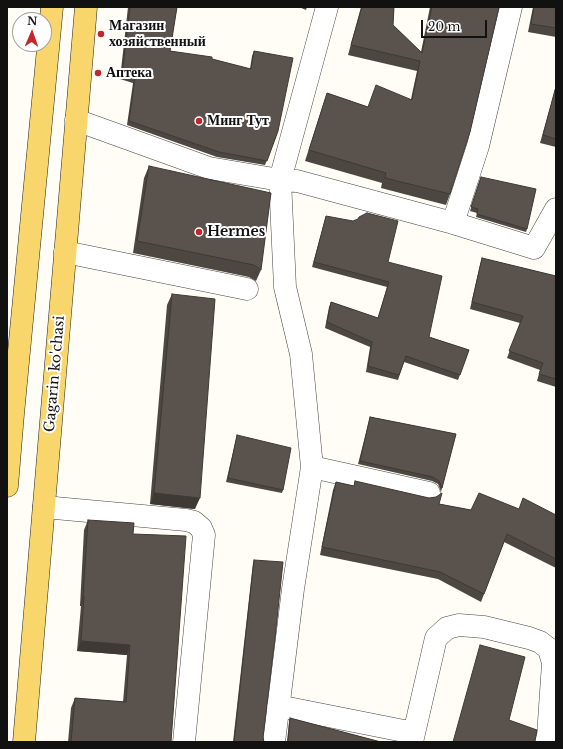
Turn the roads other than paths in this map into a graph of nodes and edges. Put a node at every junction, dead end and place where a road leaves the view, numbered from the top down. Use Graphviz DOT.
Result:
graph roads {
  1 [pos="52,7"];
  2 [pos="86,7"];
  3 [pos="327,7"];
  4 [pos="511,7"];
  5 [pos="76,120"];
  6 [pos="280,180"];
  7 [pos="556,209"];
  8 [pos="453,223"];
  9 [pos="65,252"];
  10 [pos="247,289"];
  11 [pos="10,414"];
  12 [pos="312,467"];
  13 [pos="7,486"];
  14 [pos="429,493"];
  15 [pos="44,507"];
  16 [pos="278,706"];
  17 [pos="413,738"];
  18 [pos="24,742"];
  19 [pos="184,742"];
  20 [pos="274,742"];
  21 [pos="546,742"];
  1 -- 11 [label="main road"];
  2 -- 5 [label="main road, Gagarin ko'chasi"];
  3 -- 6 [label="street"];
  4 -- 8 [label="street"];
  5 -- 6 [label="street"];
  5 -- 9 [label="main road, Gagarin ko'chasi"];
  6 -- 8 [label="street"];
  6 -- 12 [label="street"];
  7 -- 8 [label="street"];
  9 -- 10 [label="street"];
  9 -- 15 [label="main road, Gagarin ko'chasi"];
  11 -- 13 [label="main road"];
  12 -- 14 [label="street"];
  12 -- 16 [label="street"];
  15 -- 18 [label="main road, Gagarin ko'chasi"];
  15 -- 19 [label="street"];
  16 -- 17 [label="street"];
  16 -- 20 [label="street"];
  17 -- 21 [label="street"];
}
